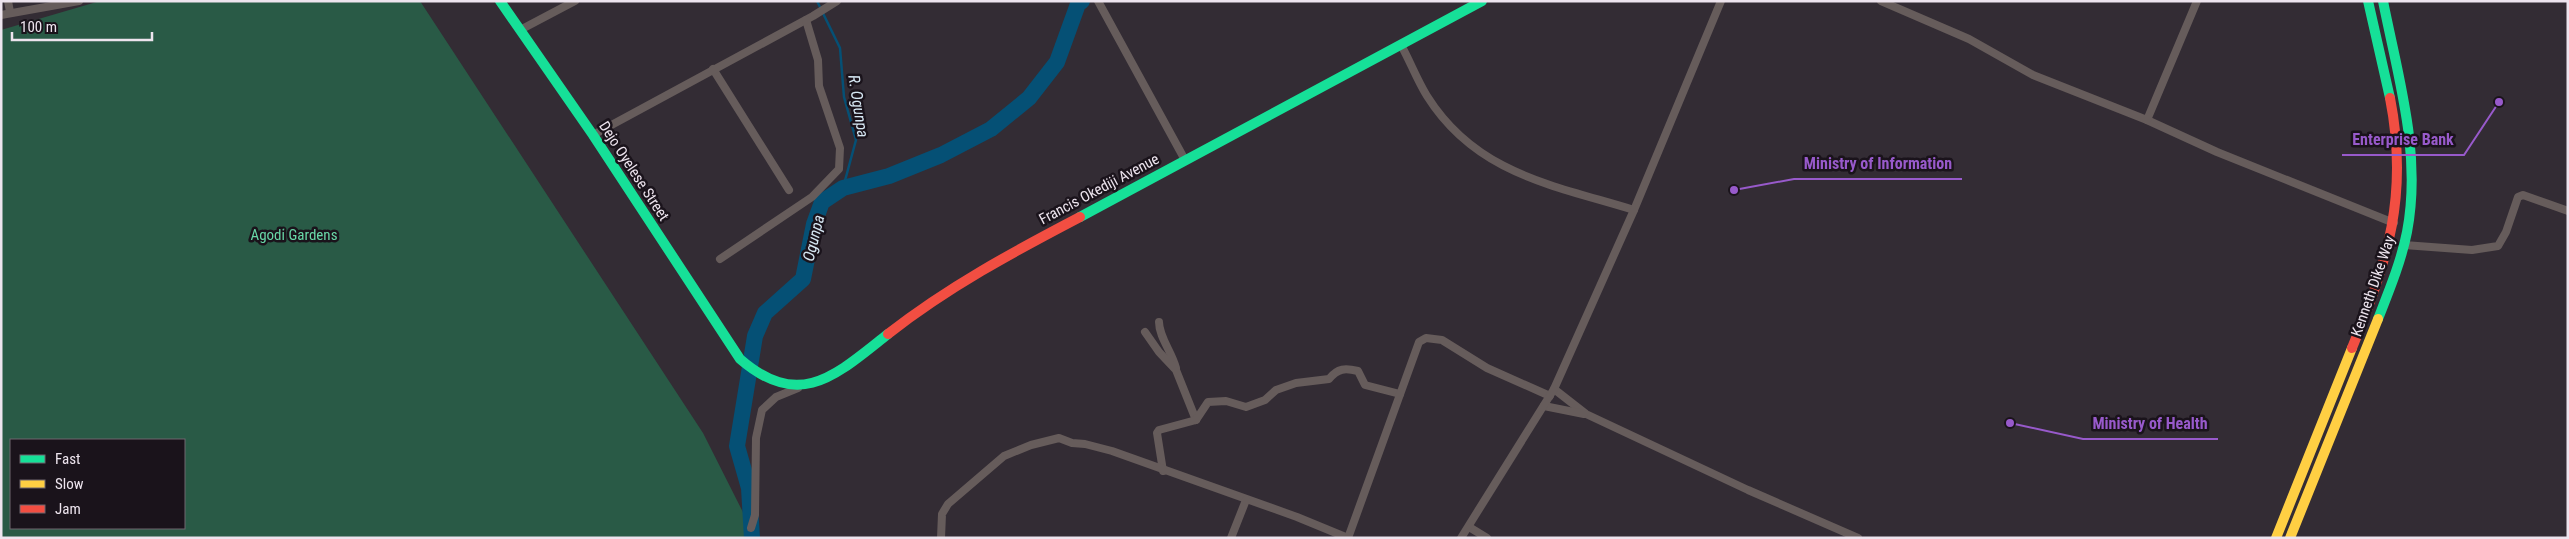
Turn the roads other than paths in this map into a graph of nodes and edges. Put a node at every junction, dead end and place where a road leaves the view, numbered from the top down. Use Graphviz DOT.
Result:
graph roads {
  1 [pos="8,1"];
  2 [pos="79,1"];
  3 [pos="500,1"];
  4 [pos="575,1"];
  5 [pos="1482,1"];
  6 [pos="1721,1"];
  7 [pos="1881,1"];
  8 [pos="2197,1"];
  9 [pos="2368,1"];
  10 [pos="2384,1"];
  11 [pos="1098,2"];
  12 [pos="835,3"];
  13 [pos="10,12"];
  14 [pos="1,15"];
  15 [pos="810,18"];
  16 [pos="520,30"];
  17 [pos="1401,45"];
  18 [pos="713,69"];
  19 [pos="2147,120"];
  20 [pos="593,135"];
  21 [pos="1185,160"];
  22 [pos="789,190"];
  23 [pos="1634,210"];
  24 [pos="2568,211"];
  25 [pos="2394,223"];
  26 [pos="2404,245"];
  27 [pos="720,259"];
  28 [pos="1159,322"];
  29 [pos="1145,332"];
  30 [pos="740,359"];
  31 [pos="1176,370"];
  32 [pos="803,386"];
  33 [pos="1554,389"];
  34 [pos="1400,394"];
  35 [pos="1550,396"];
  36 [pos="1544,406"];
  37 [pos="1586,414"];
  38 [pos="1196,420"];
  39 [pos="1163,471"];
  40 [pos="1246,500"];
  41 [pos="1468,526"];
  42 [pos="751,528"];
  43 [pos="942,538"];
  44 [pos="1231,538"];
  45 [pos="1348,538"];
  46 [pos="1461,538"];
  47 [pos="1487,538"];
  48 [pos="1858,538"];
  49 [pos="2276,538"];
  50 [pos="2290,538"];
  1 -- 13 [label="street"];
  2 -- 13 [label="street"];
  3 -- 16 [label="main road, Dejo Oyelese Street"];
  4 -- 16 [label="street"];
  5 -- 17 [label="main road, Francis Okediji Avenue"];
  6 -- 23 [label="street"];
  7 -- 19 [label="street"];
  8 -- 19 [label="street"];
  9 -- 25 [label="main road, Kenneth Dike Way"];
  10 -- 26 [label="main road, Kenneth Dike Way"];
  11 -- 21 [label="street"];
  12 -- 15 [label="street"];
  13 -- 14 [label="street"];
  15 -- 18 [label="street"];
  15 -- 27 [label="street"];
  16 -- 20 [label="main road, Dejo Oyelese Street"];
  17 -- 21 [label="main road, Francis Okediji Avenue"];
  17 -- 23 [label="street"];
  18 -- 20 [label="street"];
  18 -- 22 [label="street"];
  19 -- 25 [label="street"];
  20 -- 30 [label="main road, Dejo Oyelese Street"];
  21 -- 32 [label="main road, Francis Okediji Avenue"];
  23 -- 33 [label="street"];
  24 -- 26 [label="street"];
  25 -- 49 [label="main road, Kenneth Dike Way"];
  26 -- 50 [label="main road, Kenneth Dike Way"];
  28 -- 31 [label="street"];
  29 -- 31 [label="street"];
  30 -- 32 [label="main road, Francis Okediji Avenue"];
  31 -- 38 [label="street"];
  32 -- 42 [label="street"];
  33 -- 35 [label="street"];
  33 -- 37 [label="street"];
  34 -- 35 [label="street"];
  34 -- 38 [label="street"];
  34 -- 45 [label="street"];
  35 -- 36 [label="street"];
  36 -- 37 [label="street"];
  36 -- 41 [label="street"];
  37 -- 48 [label="street"];
  38 -- 39 [label="street"];
  39 -- 40 [label="street"];
  39 -- 43 [label="street"];
  40 -- 44 [label="street"];
  40 -- 45 [label="street"];
  41 -- 46 [label="street"];
  41 -- 47 [label="street"];
}
